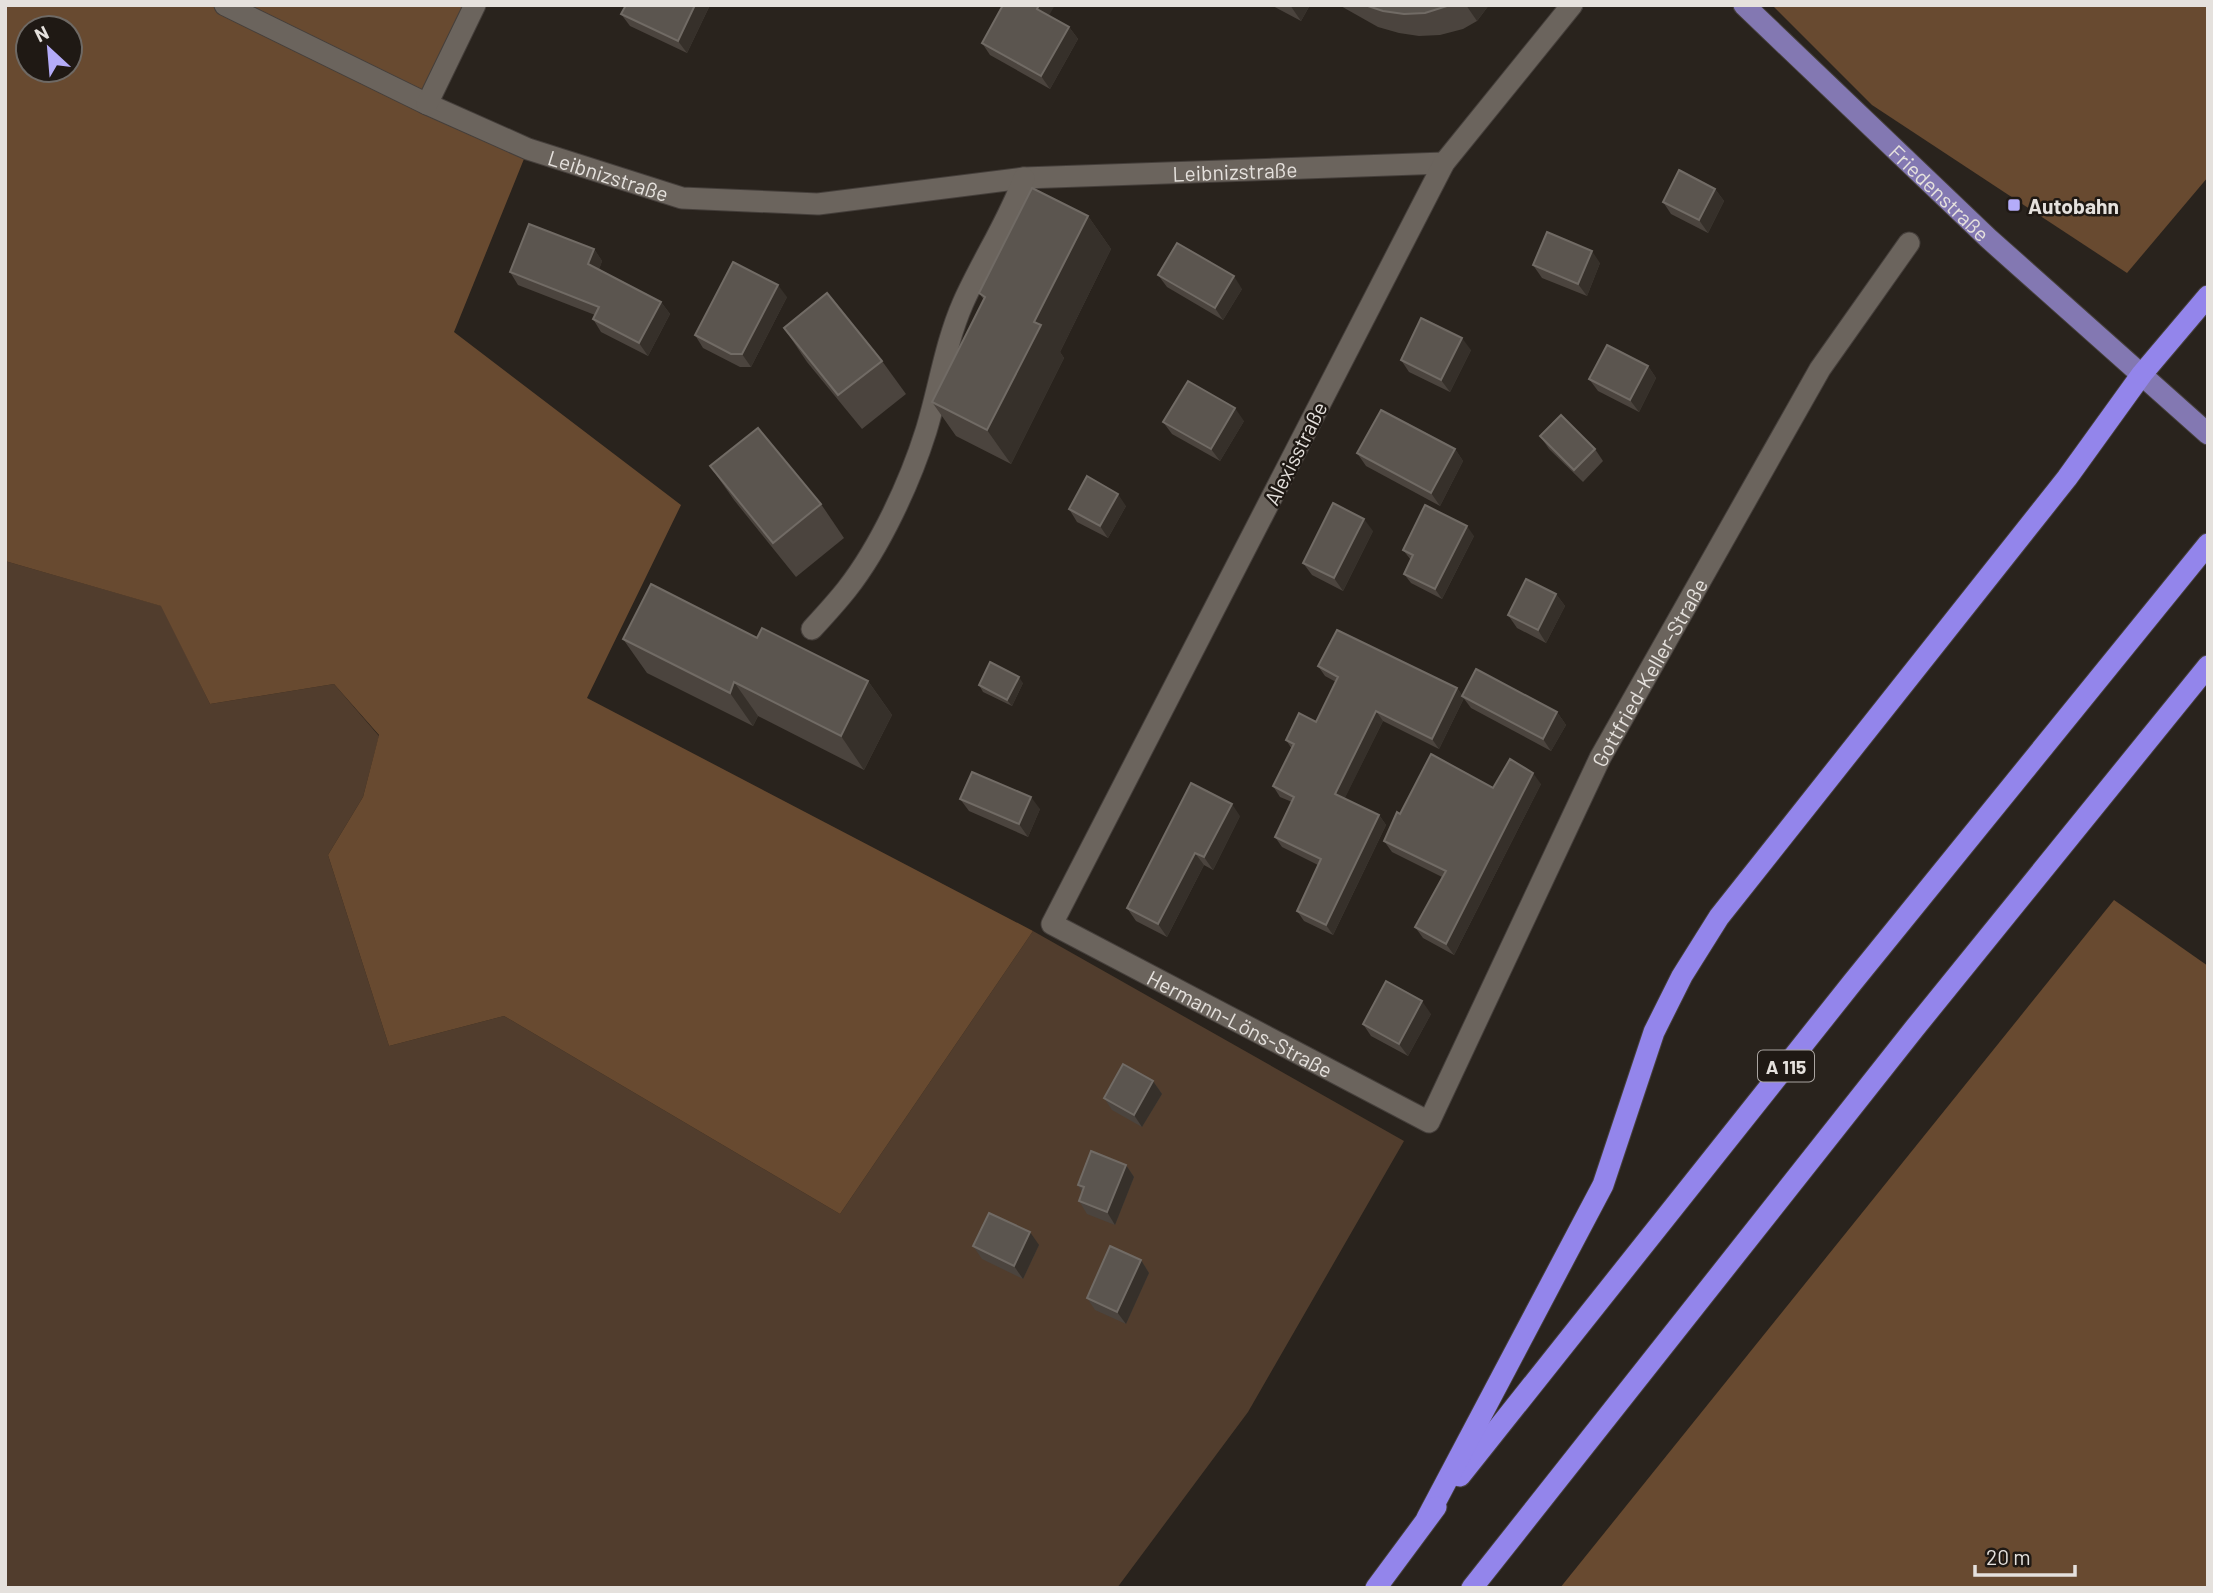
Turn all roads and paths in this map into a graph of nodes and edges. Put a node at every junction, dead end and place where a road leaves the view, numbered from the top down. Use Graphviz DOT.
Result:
graph roads {
  1 [pos="225,5"];
  2 [pos="475,5"];
  3 [pos="1572,5"];
  4 [pos="1744,5"];
  5 [pos="427,104"];
  6 [pos="1444,163"];
  7 [pos="1024,178"];
  8 [pos="1909,243"];
  9 [pos="2208,296"];
  10 [pos="2142,374"];
  11 [pos="2208,434"];
  12 [pos="2208,544"];
  13 [pos="812,629"];
  14 [pos="2208,666"];
  15 [pos="1052,924"];
  16 [pos="1429,1122"];
  17 [pos="1427,1518"];
  18 [pos="1376,1588"];
  19 [pos="1472,1588"];
  1 -- 5 [label="street, Leibnizstraße"];
  2 -- 5 [label="street"];
  3 -- 6 [label="street, Alexisstraße"];
  4 -- 10 [label="main road, Friedenstraße"];
  5 -- 7 [label="street, Leibnizstraße"];
  6 -- 7 [label="street, Leibnizstraße"];
  6 -- 15 [label="street, Alexisstraße"];
  7 -- 13 [label="street"];
  8 -- 16 [label="street, Gottfried-Keller-Straße"];
  9 -- 10 [label="highway"];
  10 -- 11 [label="main road, Friedenstraße"];
  10 -- 17 [label="highway"];
  12 -- 17 [label="highway, A 115"];
  14 -- 19 [label="highway"];
  15 -- 16 [label="street, Hermann-Löns-Straße"];
  17 -- 18 [label="highway, A 115"];
}
